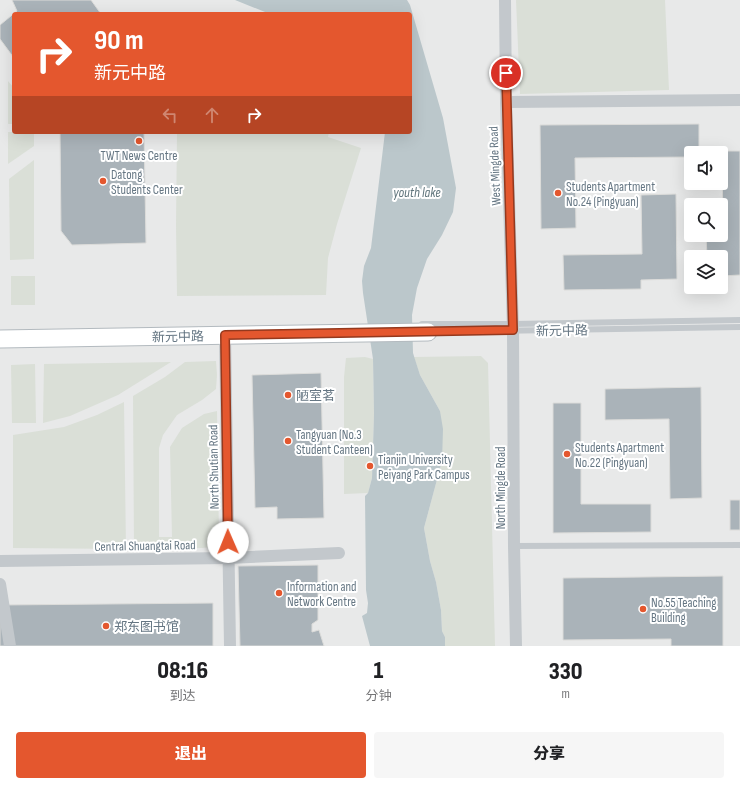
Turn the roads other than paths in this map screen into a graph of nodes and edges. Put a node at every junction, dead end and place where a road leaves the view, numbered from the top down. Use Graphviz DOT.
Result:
graph roads {
  1 [pos="505,0"];
  2 [pos="740,100"];
  3 [pos="506,102"];
  4 [pos="740,320"];
  5 [pos="412,324"];
  6 [pos="513,327"];
  7 [pos="740,327"];
  8 [pos="0,331"];
  9 [pos="428,332"];
  10 [pos="225,335"];
  11 [pos="0,340"];
  12 [pos="740,545"];
  13 [pos="514,546"];
  14 [pos="339,552"];
  15 [pos="228,558"];
  16 [pos="0,561"];
  17 [pos="0,584"];
  18 [pos="10,646"];
  19 [pos="230,646"];
  20 [pos="516,646"];
  1 -- 3 [label="street, West Mingde Road"];
  2 -- 3 [label="street"];
  3 -- 6 [label="street, West Mingde Road"];
  4 -- 6 [label="lane, 新元中路"];
  5 -- 6 [label="lane, 新元中路"];
  5 -- 8 [label="street, 新元中路"];
  6 -- 7 [label="lane, 新元中路"];
  6 -- 9 [label="lane, 新元中路"];
  6 -- 13 [label="street, North Mingde Road"];
  9 -- 10 [label="street, 新元中路"];
  10 -- 11 [label="street, 新元中路"];
  10 -- 15 [label="street, North Shutian Road"];
  12 -- 13 [label="lane"];
  13 -- 20 [label="street, North Mingde Road"];
  14 -- 15 [label="street, Central Shuangtai Road"];
  15 -- 16 [label="street, Central Shuangtai Road"];
  15 -- 19 [label="street, North Shutian Road"];
  17 -- 18 [label="street"];
}
